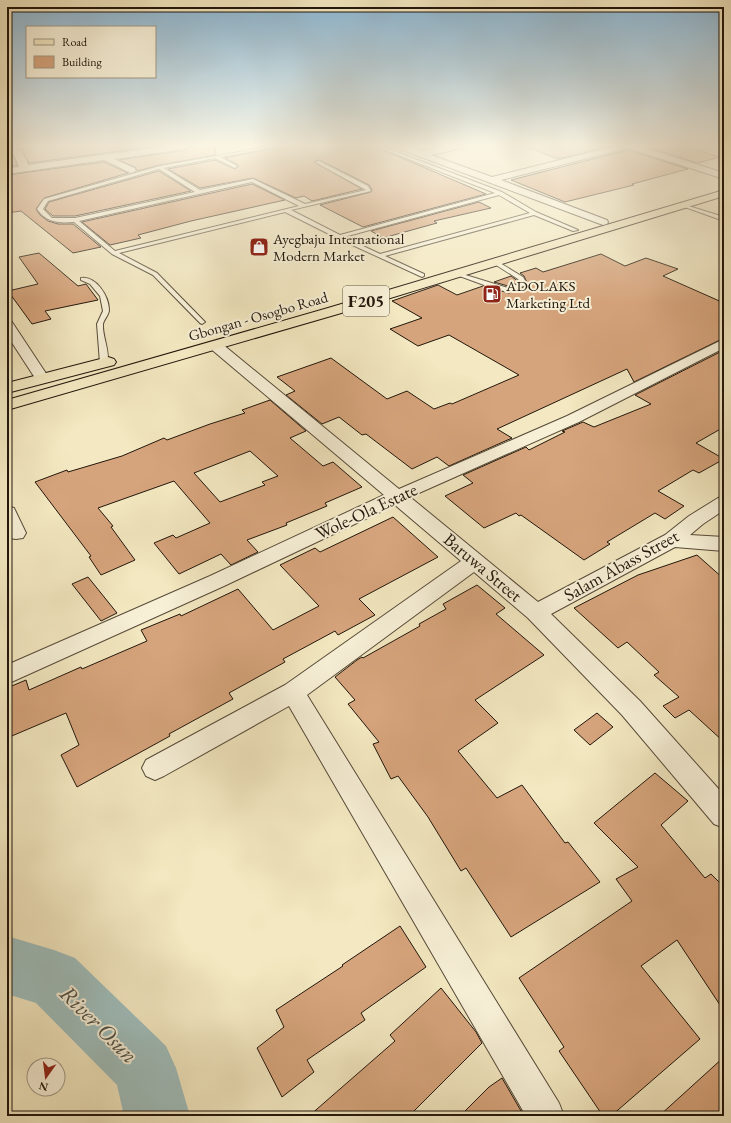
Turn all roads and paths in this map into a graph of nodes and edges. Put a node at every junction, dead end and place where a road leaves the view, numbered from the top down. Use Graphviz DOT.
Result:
graph roads {
  1 [pos="52,198"];
  2 [pos="171,198"];
  3 [pos="289,198"];
  4 [pos="337,198"];
  5 [pos="480,198"];
  6 [pos="509,198"];
  7 [pos="540,198"];
  8 [pos="680,198"];
  9 [pos="706,198"];
  10 [pos="684,205"];
  11 [pos="304,206"];
  12 [pos="286,210"];
  13 [pos="534,213"];
  14 [pos="724,219"];
  15 [pos="75,220"];
  16 [pos="603,222"];
  17 [pos="575,230"];
  18 [pos="339,237"];
  19 [pos="114,253"];
  20 [pos="381,255"];
  21 [pos="495,262"];
  22 [pos="457,274"];
  23 [pos="422,275"];
  24 [pos="83,279"];
  25 [pos="202,322"];
  26 [pos="7,325"];
  27 [pos="724,343"];
  28 [pos="216,346"];
  29 [pos="104,363"];
  30 [pos="42,378"];
  31 [pos="7,388"];
  32 [pos="7,405"];
  33 [pos="398,496"];
  34 [pos="724,502"];
  35 [pos="7,512"];
  36 [pos="16,533"];
  37 [pos="672,540"];
  38 [pos="724,544"];
  39 [pos="475,561"];
  40 [pos="536,612"];
  41 [pos="7,675"];
  42 [pos="293,692"];
  43 [pos="155,768"];
  44 [pos="724,815"];
  45 [pos="546,1116"];
  1 -- 15 [label="lane"];
  2 -- 15 [label="lane"];
  3 -- 11 [label="lane"];
  4 -- 11 [label="lane"];
  5 -- 18 [label="lane"];
  6 -- 13 [label="lane"];
  7 -- 16 [label="street"];
  8 -- 16 [label="main road, Gbongan - Osogbo Road / F205"];
  9 -- 10 [label="main road, Gbongan - Osogbo Road / F205"];
  10 -- 14 [label="lane"];
  10 -- 21 [label="main road, Gbongan - Osogbo Road / F205"];
  11 -- 12 [label="lane"];
  12 -- 18 [label="lane"];
  12 -- 19 [label="lane"];
  13 -- 17 [label="lane"];
  13 -- 20 [label="lane"];
  15 -- 19 [label="lane"];
  16 -- 17 [label="main road, Gbongan - Osogbo Road / F205"];
  17 -- 23 [label="main road, Gbongan - Osogbo Road / F205"];
  18 -- 20 [label="lane"];
  19 -- 25 [label="lane"];
  20 -- 23 [label="lane"];
  21 -- 22 [label="main road, Gbongan - Osogbo Road / F205"];
  21 -- 22 [label="lane"];
  22 -- 28 [label="main road, Gbongan - Osogbo Road / F205"];
  23 -- 29 [label="main road, Gbongan - Osogbo Road / F205"];
  24 -- 29 [label="lane"];
  26 -- 30 [label="street"];
  27 -- 33 [label="street, Wole-Ola Estate"];
  28 -- 32 [label="main road, Gbongan - Osogbo Road / F205"];
  28 -- 33 [label="street, Baruwa Street"];
  29 -- 30 [label="main road, Gbongan - Osogbo Road / F205"];
  30 -- 31 [label="main road, Gbongan - Osogbo Road / F205"];
  33 -- 39 [label="street, Baruwa Street"];
  33 -- 41 [label="street, Wole-Ola Estate"];
  34 -- 37 [label="street, Salam Abass Street"];
  35 -- 36 [label="street"];
  37 -- 38 [label="street"];
  37 -- 40 [label="street, Salam Abass Street"];
  39 -- 40 [label="street, Baruwa Street"];
  39 -- 42 [label="street"];
  40 -- 44 [label="street, Baruwa Street"];
  42 -- 43 [label="street"];
  42 -- 45 [label="street"];
}
